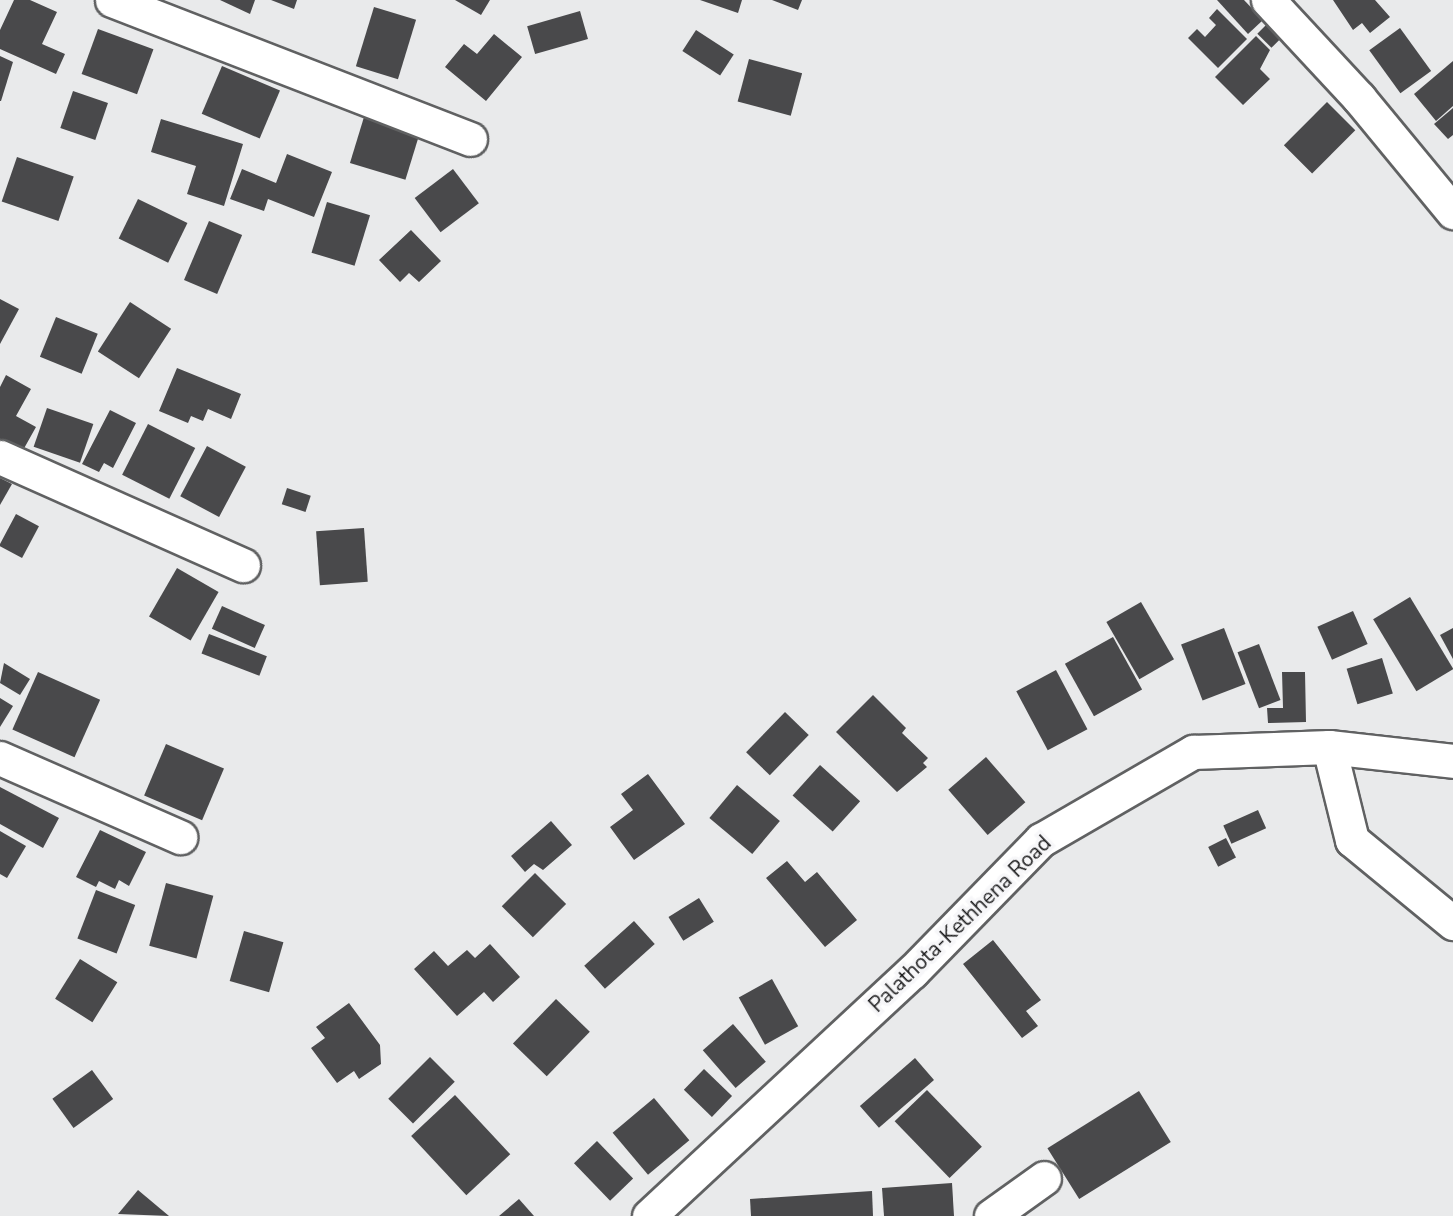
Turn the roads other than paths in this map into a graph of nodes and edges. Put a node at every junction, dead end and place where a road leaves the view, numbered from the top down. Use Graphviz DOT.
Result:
graph roads {
  1 [pos="112,0"];
  2 [pos="1268,0"];
  3 [pos="470,139"];
  4 [pos="1453,212"];
  5 [pos="0,457"];
  6 [pos="243,565"];
  7 [pos="1329,747"];
  8 [pos="0,758"];
  9 [pos="1453,761"];
  10 [pos="180,838"];
  11 [pos="1453,923"];
  12 [pos="1044,1178"];
  13 [pos="649,1216"];
  14 [pos="991,1216"];
  1 -- 3 [label="street"];
  2 -- 4 [label="street"];
  5 -- 6 [label="street"];
  7 -- 9 [label="street, Palathota-Kethhena Road"];
  7 -- 11 [label="street"];
  7 -- 13 [label="street, Palathota-Kethhena Road"];
  8 -- 10 [label="street"];
  12 -- 14 [label="street"];
}
